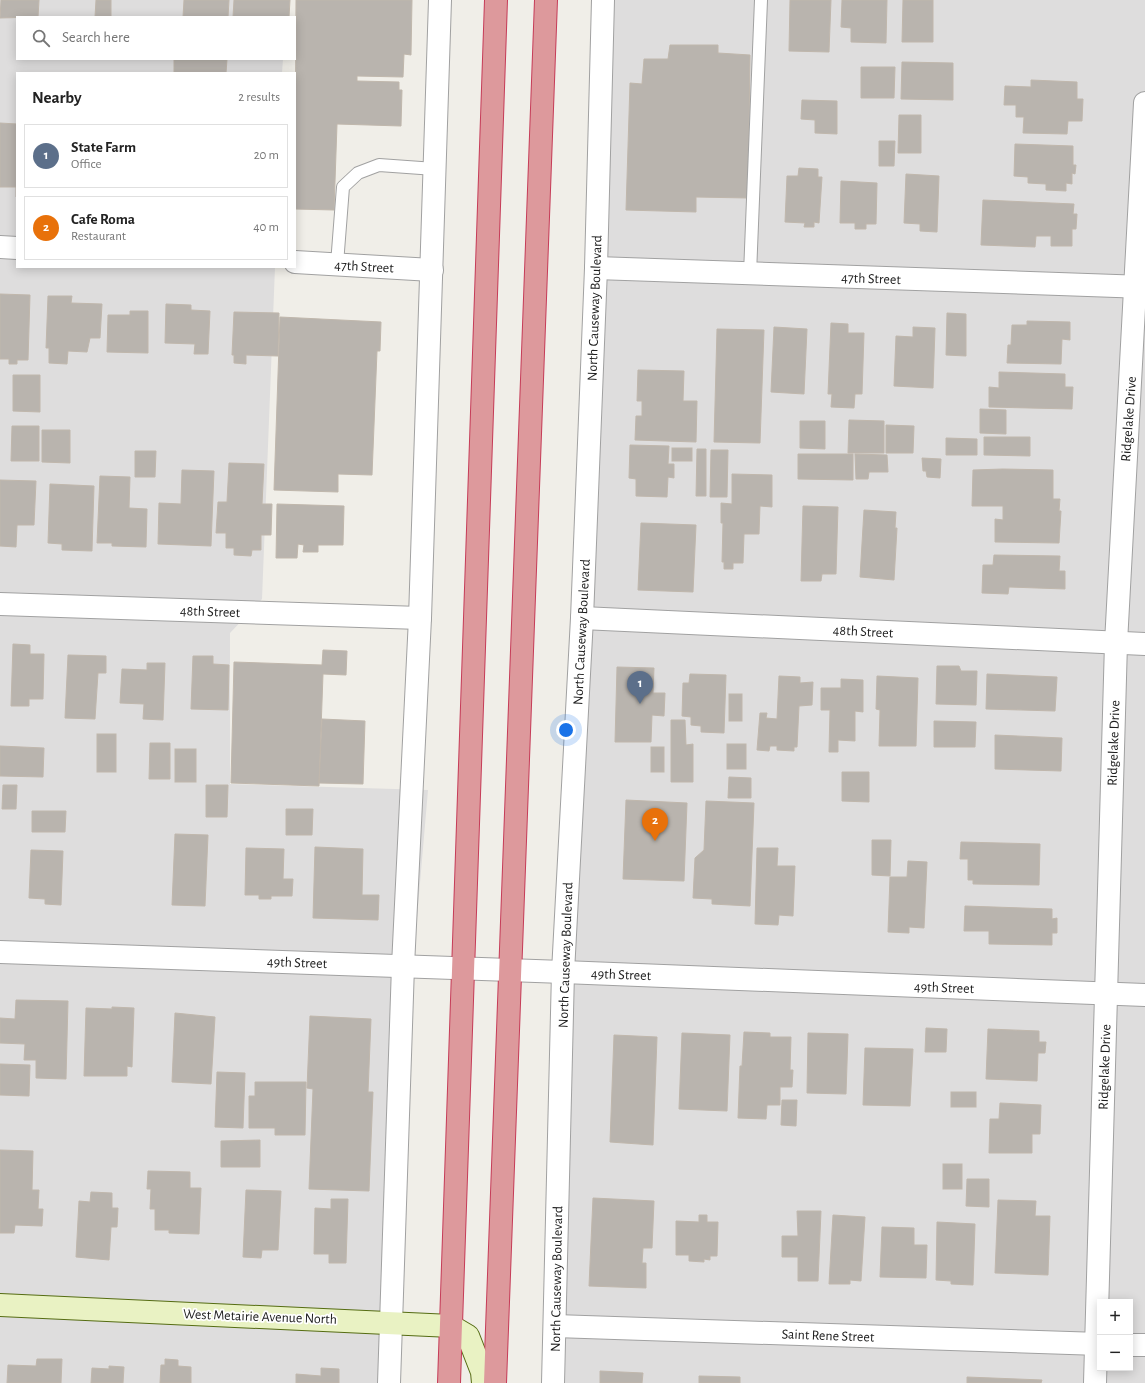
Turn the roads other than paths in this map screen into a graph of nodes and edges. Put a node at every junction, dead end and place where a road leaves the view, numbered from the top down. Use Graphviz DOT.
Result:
graph roads {
  1 [pos="440,0"];
  2 [pos="496,0"];
  3 [pos="546,0"];
  4 [pos="603,0"];
  5 [pos="761,0"];
  6 [pos="1145,103"];
  7 [pos="435,170"];
  8 [pos="0,247"];
  9 [pos="16,248"];
  10 [pos="296,262"];
  11 [pos="337,264"];
  12 [pos="596,268"];
  13 [pos="432,270"];
  14 [pos="750,274"];
  15 [pos="1141,287"];
  16 [pos="0,604"];
  17 [pos="420,618"];
  18 [pos="582,618"];
  19 [pos="1116,643"];
  20 [pos="1145,644"];
  21 [pos="0,952"];
  22 [pos="403,966"];
  23 [pos="462,969"];
  24 [pos="510,970"];
  25 [pos="563,972"];
  26 [pos="1106,994"];
  27 [pos="1145,995"];
  28 [pos="0,1305"];
  29 [pos="391,1322"];
  30 [pos="451,1326"];
  31 [pos="555,1326"];
  32 [pos="1098,1335"];
  33 [pos="1097,1344"];
  34 [pos="1133,1345"];
  35 [pos="1145,1345"];
  36 [pos="1097,1354"];
  37 [pos="388,1383"];
  38 [pos="449,1383"];
  39 [pos="483,1383"];
  40 [pos="495,1383"];
  41 [pos="553,1383"];
  42 [pos="1094,1383"];
  1 -- 7 [label="street"];
  2 -- 23 [label="highway"];
  3 -- 24 [label="highway"];
  4 -- 12 [label="street, North Causeway Boulevard"];
  5 -- 14 [label="lane"];
  6 -- 15 [label="street, Ridgelake Drive"];
  7 -- 11 [label="lane"];
  7 -- 13 [label="street"];
  8 -- 9 [label="street"];
  10 -- 11 [label="street, 47th Street"];
  11 -- 13 [label="street, 47th Street"];
  12 -- 14 [label="street, 47th Street"];
  12 -- 18 [label="street, North Causeway Boulevard"];
  13 -- 17 [label="street"];
  14 -- 15 [label="street, 47th Street"];
  15 -- 19 [label="street, Ridgelake Drive"];
  16 -- 17 [label="street, 48th Street"];
  17 -- 22 [label="street"];
  18 -- 19 [label="street, 48th Street"];
  18 -- 25 [label="street, North Causeway Boulevard"];
  19 -- 20 [label="street, 48th Street"];
  19 -- 26 [label="street, Ridgelake Drive"];
  21 -- 22 [label="street, 49th Street"];
  22 -- 23 [label="street, 49th Street"];
  22 -- 29 [label="street"];
  23 -- 24 [label="street, 49th Street"];
  23 -- 30 [label="highway"];
  24 -- 25 [label="street, 49th Street"];
  24 -- 40 [label="highway"];
  25 -- 26 [label="street, 49th Street"];
  25 -- 31 [label="street, North Causeway Boulevard"];
  26 -- 27 [label="street, 49th Street"];
  26 -- 32 [label="street, Ridgelake Drive"];
  28 -- 29 [label="main road, West Metairie Avenue North"];
  29 -- 30 [label="main road, West Metairie Avenue North"];
  29 -- 37 [label="street"];
  30 -- 38 [label="highway"];
  30 -- 39 [label="main road, West Metairie Avenue North"];
  31 -- 33 [label="street, Saint Rene Street"];
  31 -- 41 [label="street, North Causeway Boulevard"];
  34 -- 35 [label="street"];
  36 -- 42 [label="street, Ridgelake Drive"];
}
